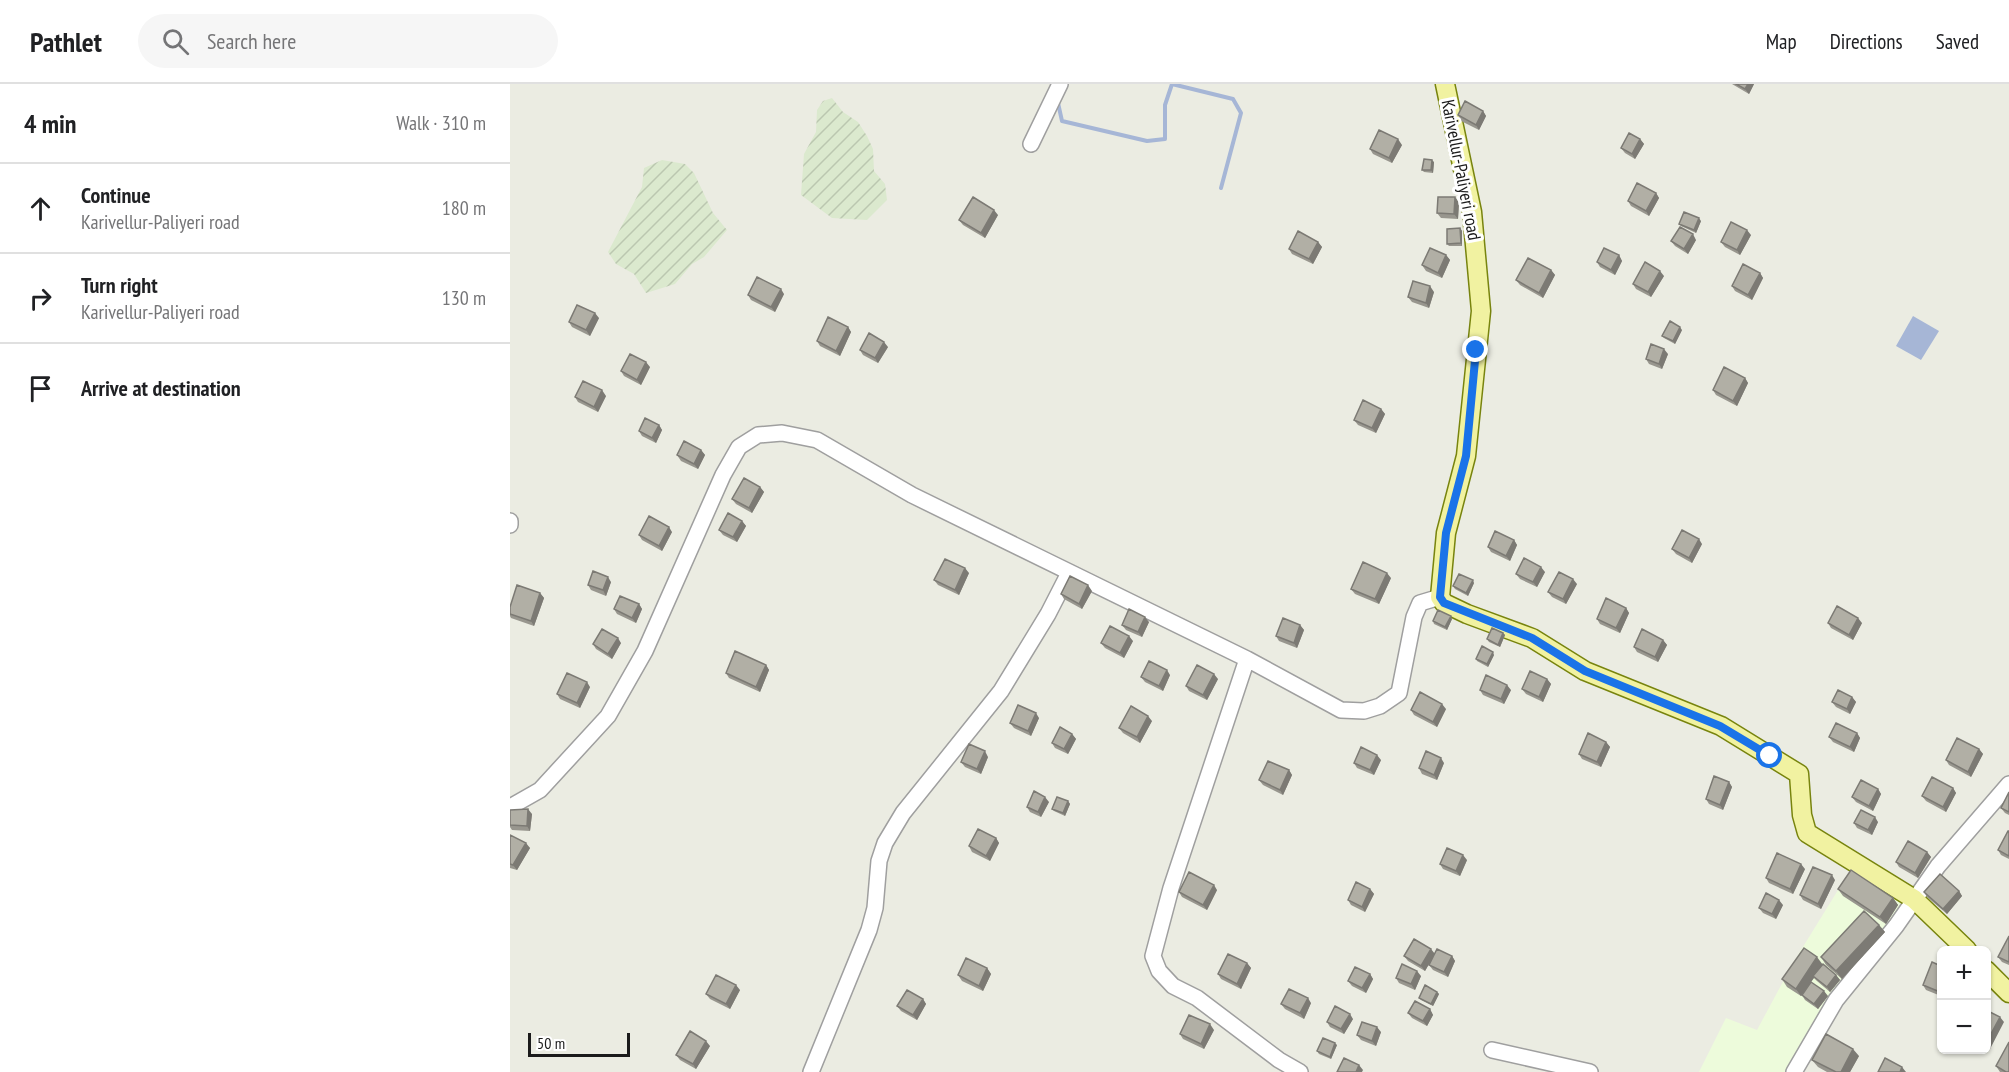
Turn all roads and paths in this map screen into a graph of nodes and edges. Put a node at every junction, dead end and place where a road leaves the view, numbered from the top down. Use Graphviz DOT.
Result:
graph roads {
  1 [pos="1060,84"];
  2 [pos="1445,84"];
  3 [pos="1031,144"];
  4 [pos="1069,573"];
  5 [pos="1440,597"];
  6 [pos="1247,658"];
  7 [pos="2009,784"];
  8 [pos="510,807"];
  9 [pos="1914,899"];
  10 [pos="1962,946"];
  11 [pos="1991,975"];
  12 [pos="2009,993"];
  13 [pos="1492,1050"];
  14 [pos="811,1072"];
  15 [pos="1300,1072"];
  16 [pos="1590,1072"];
  17 [pos="1794,1072"];
  1 -- 3 [label="street"];
  2 -- 5 [label="main road, Karivellur-Paliyeri road"];
  4 -- 6 [label="street"];
  4 -- 8 [label="street"];
  4 -- 14 [label="street"];
  5 -- 6 [label="street"];
  5 -- 9 [label="main road"];
  6 -- 15 [label="street"];
  7 -- 9 [label="street"];
  9 -- 10 [label="main road"];
  9 -- 17 [label="street"];
  11 -- 12 [label="main road"];
  13 -- 16 [label="street"];
}
